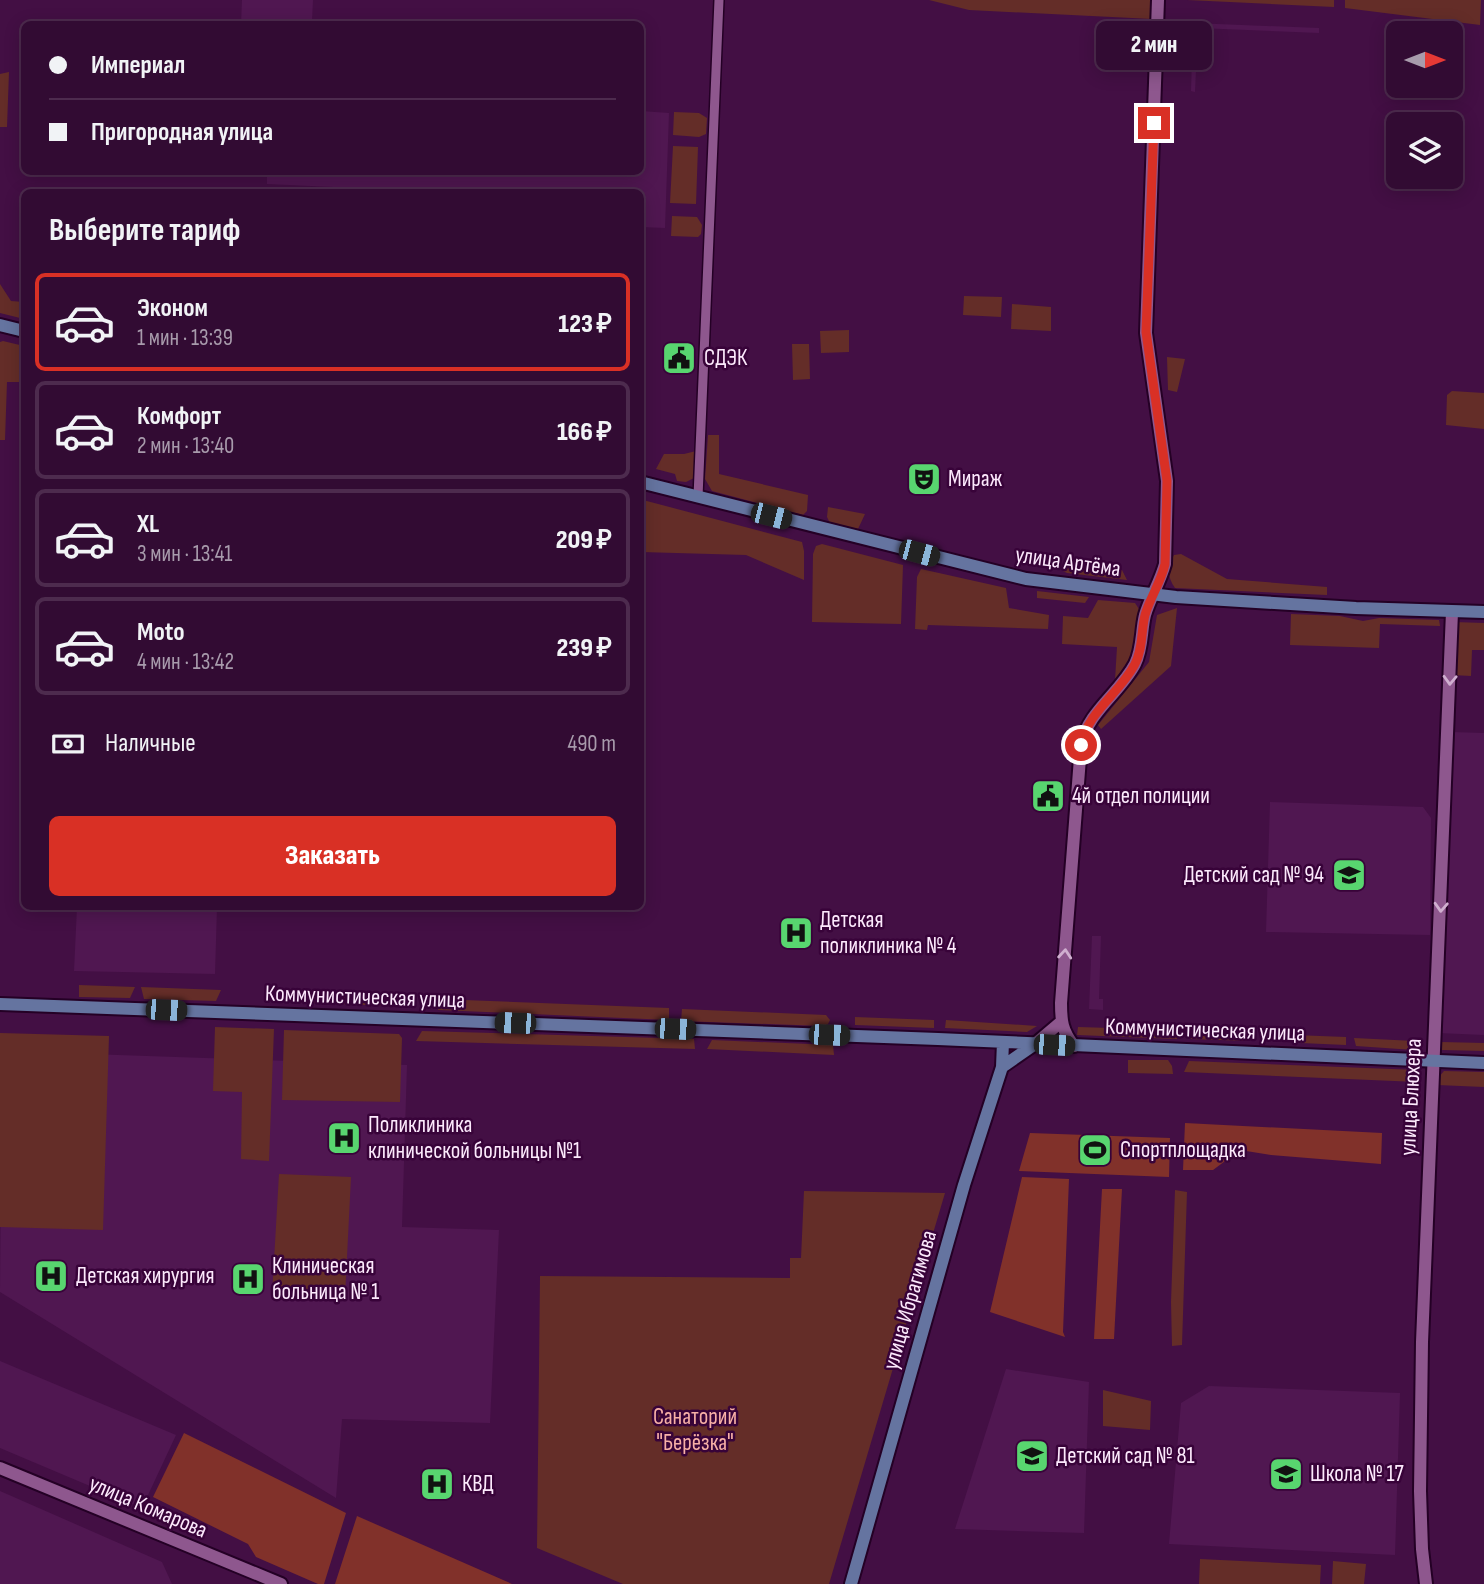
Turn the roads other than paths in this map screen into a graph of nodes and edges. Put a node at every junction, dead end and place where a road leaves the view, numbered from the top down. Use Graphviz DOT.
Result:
graph roads {
  1 [pos="719,0"];
  2 [pos="1158,0"];
  3 [pos="0,325"];
  4 [pos="21,330"];
  5 [pos="644,483"];
  6 [pos="698,497"];
  7 [pos="1154,595"];
  8 [pos="1452,612"];
  9 [pos="1484,612"];
  10 [pos="0,1004"];
  11 [pos="1061,1022"];
  12 [pos="1003,1042"];
  13 [pos="1035,1044"];
  14 [pos="1074,1046"];
  15 [pos="1434,1060"];
  16 [pos="1484,1063"];
  17 [pos="1002,1067"];
  18 [pos="0,1468"];
  19 [pos="281,1584"];
  20 [pos="851,1584"];
  21 [pos="1426,1584"];
  1 -- 6 [label="street"];
  2 -- 7 [label="street"];
  3 -- 4 [label="main road"];
  5 -- 6 [label="main road, улица Артёма"];
  6 -- 7 [label="main road, улица Артёма"];
  7 -- 8 [label="main road, улица Артёма"];
  11 -- 7 [label="street, one-way"];
  8 -- 9 [label="main road, улица Артёма"];
  8 -- 15 [label="street, улица Блюхера, one-way"];
  10 -- 12 [label="main road, Коммунистическая улица"];
  11 -- 13 [label="street"];
  11 -- 14 [label="street"];
  12 -- 13 [label="main road, Коммунистическая улица"];
  12 -- 17 [label="main road, улица Ибрагимова"];
  13 -- 14 [label="main road, Коммунистическая улица"];
  13 -- 17 [label="main road"];
  14 -- 15 [label="main road, Коммунистическая улица"];
  15 -- 16 [label="main road, Коммунистическая улица"];
  15 -- 21 [label="street, улица Блюхера"];
  17 -- 20 [label="main road, улица Ибрагимова"];
  18 -- 19 [label="street, улица Комарова"];
}
